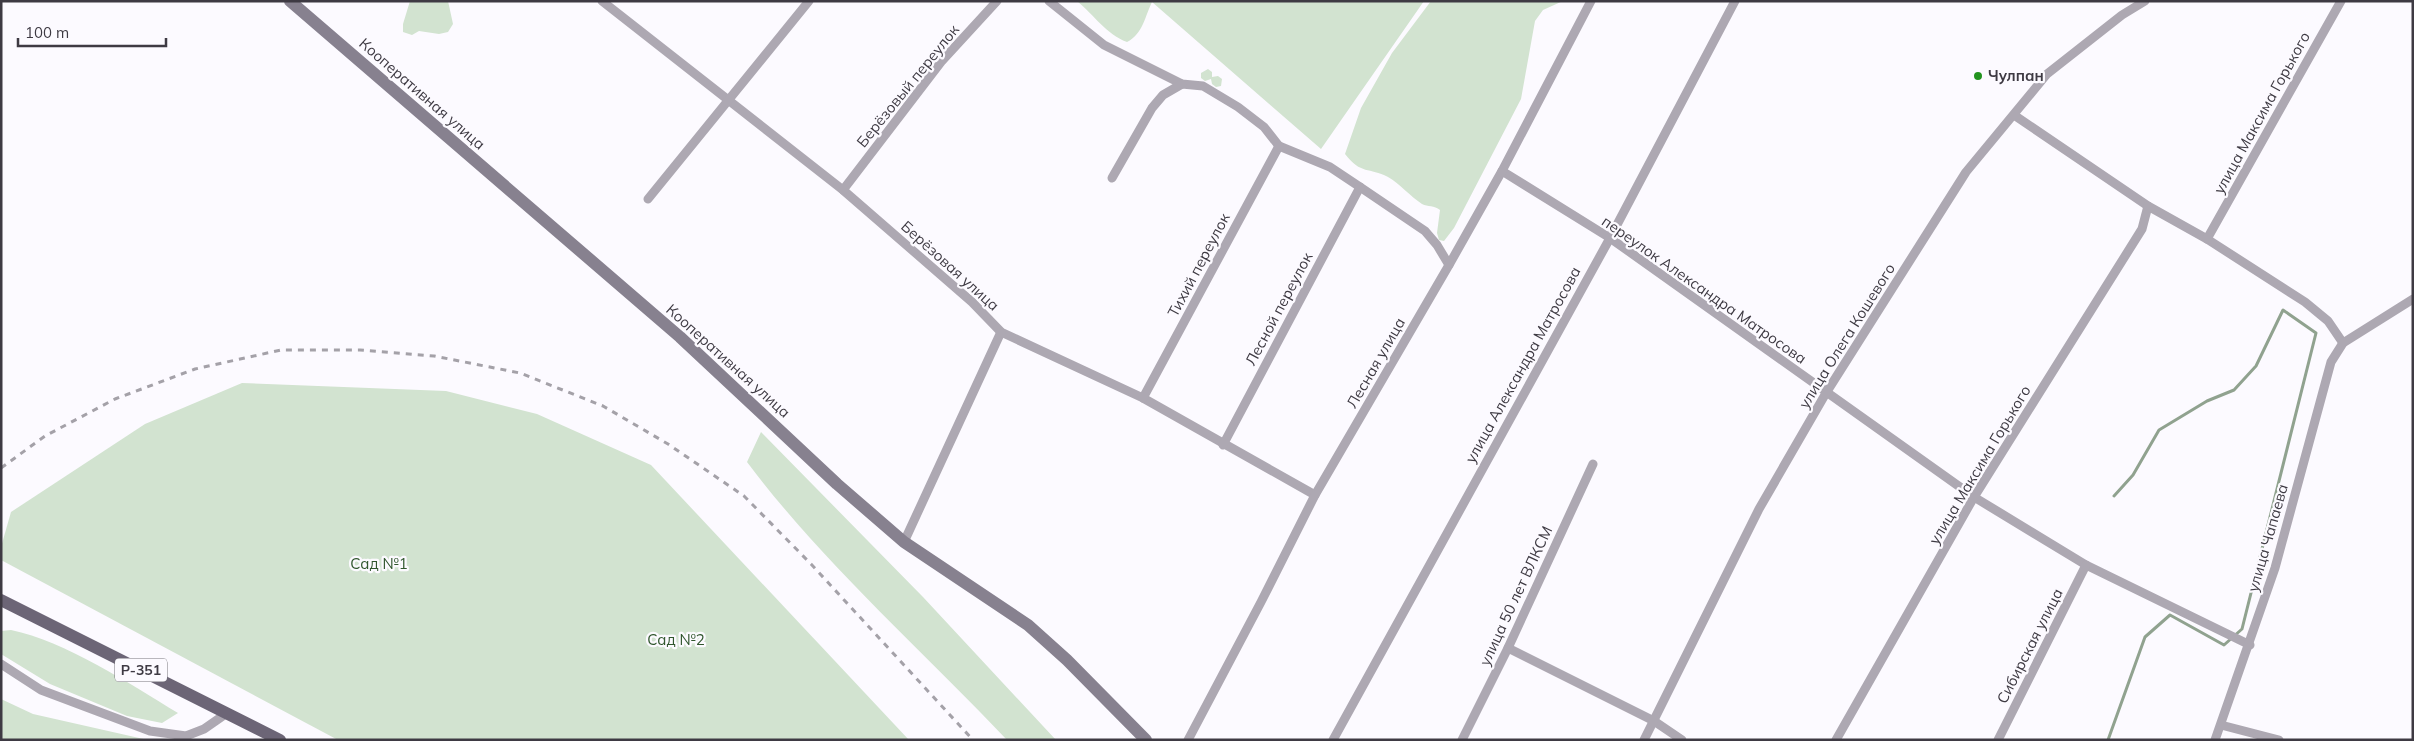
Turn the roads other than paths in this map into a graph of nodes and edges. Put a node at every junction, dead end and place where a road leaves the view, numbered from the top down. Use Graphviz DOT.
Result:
graph roads {
  1 [pos="290,1"];
  2 [pos="602,1"];
  3 [pos="809,1"];
  4 [pos="997,1"];
  5 [pos="1048,1"];
  6 [pos="1591,1"];
  7 [pos="1735,1"];
  8 [pos="2146,1"];
  9 [pos="2341,1"];
  10 [pos="1182,84"];
  11 [pos="726,100"];
  12 [pos="2014,115"];
  13 [pos="1279,146"];
  14 [pos="1502,171"];
  15 [pos="1112,178"];
  16 [pos="1360,187"];
  17 [pos="843,190"];
  18 [pos="648,199"];
  19 [pos="2148,206"];
  20 [pos="1610,238"];
  21 [pos="2207,239"];
  22 [pos="1449,265"];
  23 [pos="2413,298"];
  24 [pos="1000,332"];
  25 [pos="2343,343"];
  26 [pos="1826,393"];
  27 [pos="1143,398"];
  28 [pos="1223,444"];
  29 [pos="1593,464"];
  30 [pos="1315,495"];
  31 [pos="1974,497"];
  32 [pos="904,542"];
  33 [pos="2086,565"];
  34 [pos="1,600"];
  35 [pos="2250,645"];
  36 [pos="1508,648"];
  37 [pos="1,664"];
  38 [pos="227,713"];
  39 [pos="1654,720"];
  40 [pos="2221,725"];
  41 [pos="280,740"];
  42 [pos="1146,740"];
  43 [pos="1188,740"];
  44 [pos="1333,740"];
  45 [pos="1462,740"];
  46 [pos="1644,740"];
  47 [pos="1682,740"];
  48 [pos="1836,740"];
  49 [pos="1998,740"];
  50 [pos="2215,740"];
  51 [pos="2280,740"];
  1 -- 32 [label="main road, Кооперативная улица"];
  2 -- 11 [label="street, Берёзовая улица"];
  3 -- 11 [label="street"];
  4 -- 17 [label="street, Берёзовый переулок"];
  5 -- 10 [label="street"];
  6 -- 14 [label="street, Лесная улица"];
  7 -- 20 [label="street, улица Александра Матросова"];
  8 -- 12 [label="street, улица Олега Кошевого"];
  9 -- 21 [label="street, улица Максима Горького"];
  10 -- 13 [label="street"];
  10 -- 15 [label="street"];
  11 -- 17 [label="street, Берёзовая улица"];
  11 -- 18 [label="street"];
  12 -- 19 [label="street"];
  12 -- 26 [label="street, улица Олега Кошевого"];
  13 -- 16 [label="street"];
  13 -- 27 [label="street, Тихий переулок"];
  14 -- 20 [label="street, переулок Александра Матросова"];
  14 -- 22 [label="street, Лесная улица"];
  16 -- 22 [label="street"];
  16 -- 28 [label="street, Лесной переулок"];
  17 -- 24 [label="street, Берёзовая улица"];
  19 -- 21 [label="street"];
  19 -- 31 [label="street, улица Максима Горького"];
  20 -- 26 [label="street, переулок Александра Матросова"];
  20 -- 44 [label="street, улица Александра Матросова"];
  21 -- 25 [label="street"];
  22 -- 30 [label="street, Лесная улица"];
  23 -- 25 [label="street"];
  24 -- 27 [label="street, Берёзовая улица"];
  24 -- 32 [label="street"];
  25 -- 35 [label="street, улица Чапаева"];
  26 -- 31 [label="street, переулок Александра Матросова"];
  26 -- 39 [label="street, улица Олега Кошевого"];
  27 -- 28 [label="street, Берёзовая улица"];
  28 -- 30 [label="street, Берёзовая улица"];
  29 -- 36 [label="street, улица 50 лет ВЛКСМ"];
  30 -- 43 [label="street, Лесная улица"];
  31 -- 33 [label="street, переулок Александра Матросова"];
  31 -- 48 [label="street, улица Максима Горького"];
  32 -- 42 [label="main road, Кооперативная улица"];
  33 -- 35 [label="street, переулок Александра Матросова"];
  33 -- 49 [label="street, Сибирская улица"];
  34 -- 38 [label="main road, Р-351"];
  35 -- 40 [label="street, улица Чапаева"];
  36 -- 39 [label="street"];
  36 -- 45 [label="street, улица 50 лет ВЛКСМ"];
  37 -- 38 [label="street"];
  38 -- 41 [label="main road, Р-351"];
  39 -- 46 [label="street, улица Олега Кошевого"];
  39 -- 47 [label="street"];
  40 -- 50 [label="street, улица Чапаева"];
  40 -- 51 [label="street"];
}
